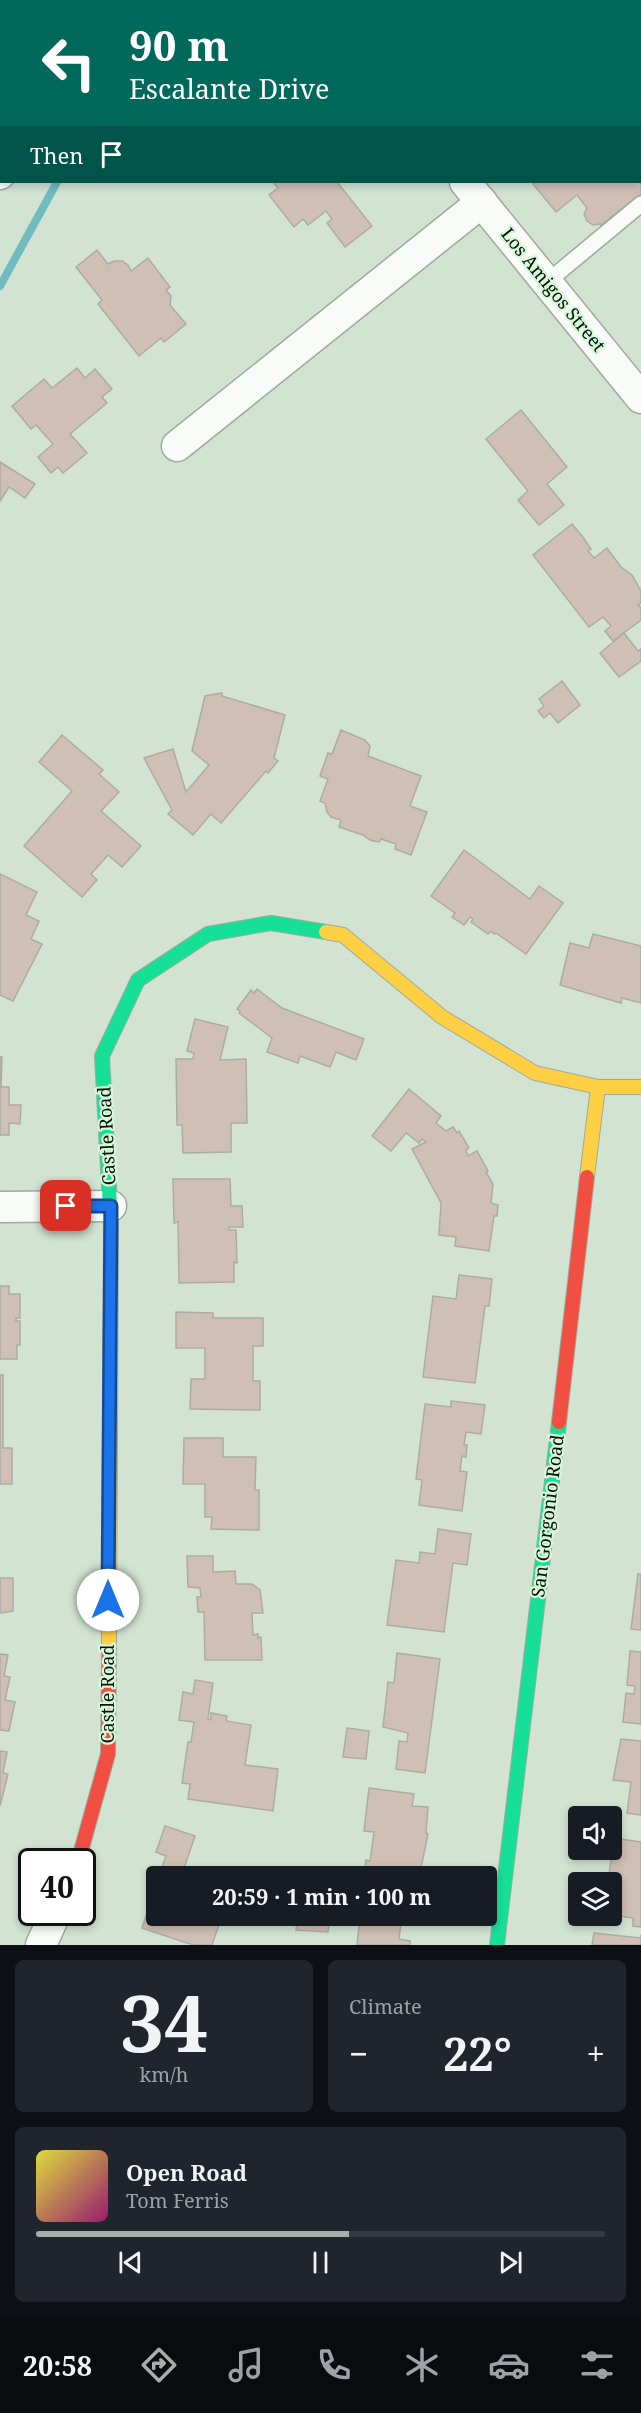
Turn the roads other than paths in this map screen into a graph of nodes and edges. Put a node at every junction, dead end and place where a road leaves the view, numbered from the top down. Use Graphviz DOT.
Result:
graph roads {
  1 [pos="474,192"];
  2 [pos="641,204"];
  3 [pos="547,282"];
  4 [pos="641,398"];
  5 [pos="177,446"];
  6 [pos="598,1087"];
  7 [pos="641,1087"];
  8 [pos="111,1206"];
  9 [pos="0,1207"];
  10 [pos="82,1848"];
  11 [pos="50,1926"];
  12 [pos="41,1945"];
  13 [pos="497,1945"];
  1 -- 3 [label="street, Los Amigos Street"];
  1 -- 5 [label="street"];
  2 -- 3 [label="lane"];
  3 -- 4 [label="street, Los Amigos Street"];
  6 -- 7 [label="street, Castle Road"];
  6 -- 8 [label="street, Castle Road"];
  6 -- 13 [label="street, San Gorgonio Road"];
  8 -- 9 [label="street"];
  8 -- 10 [label="street, Castle Road"];
  11 -- 12 [label="street"];
}
